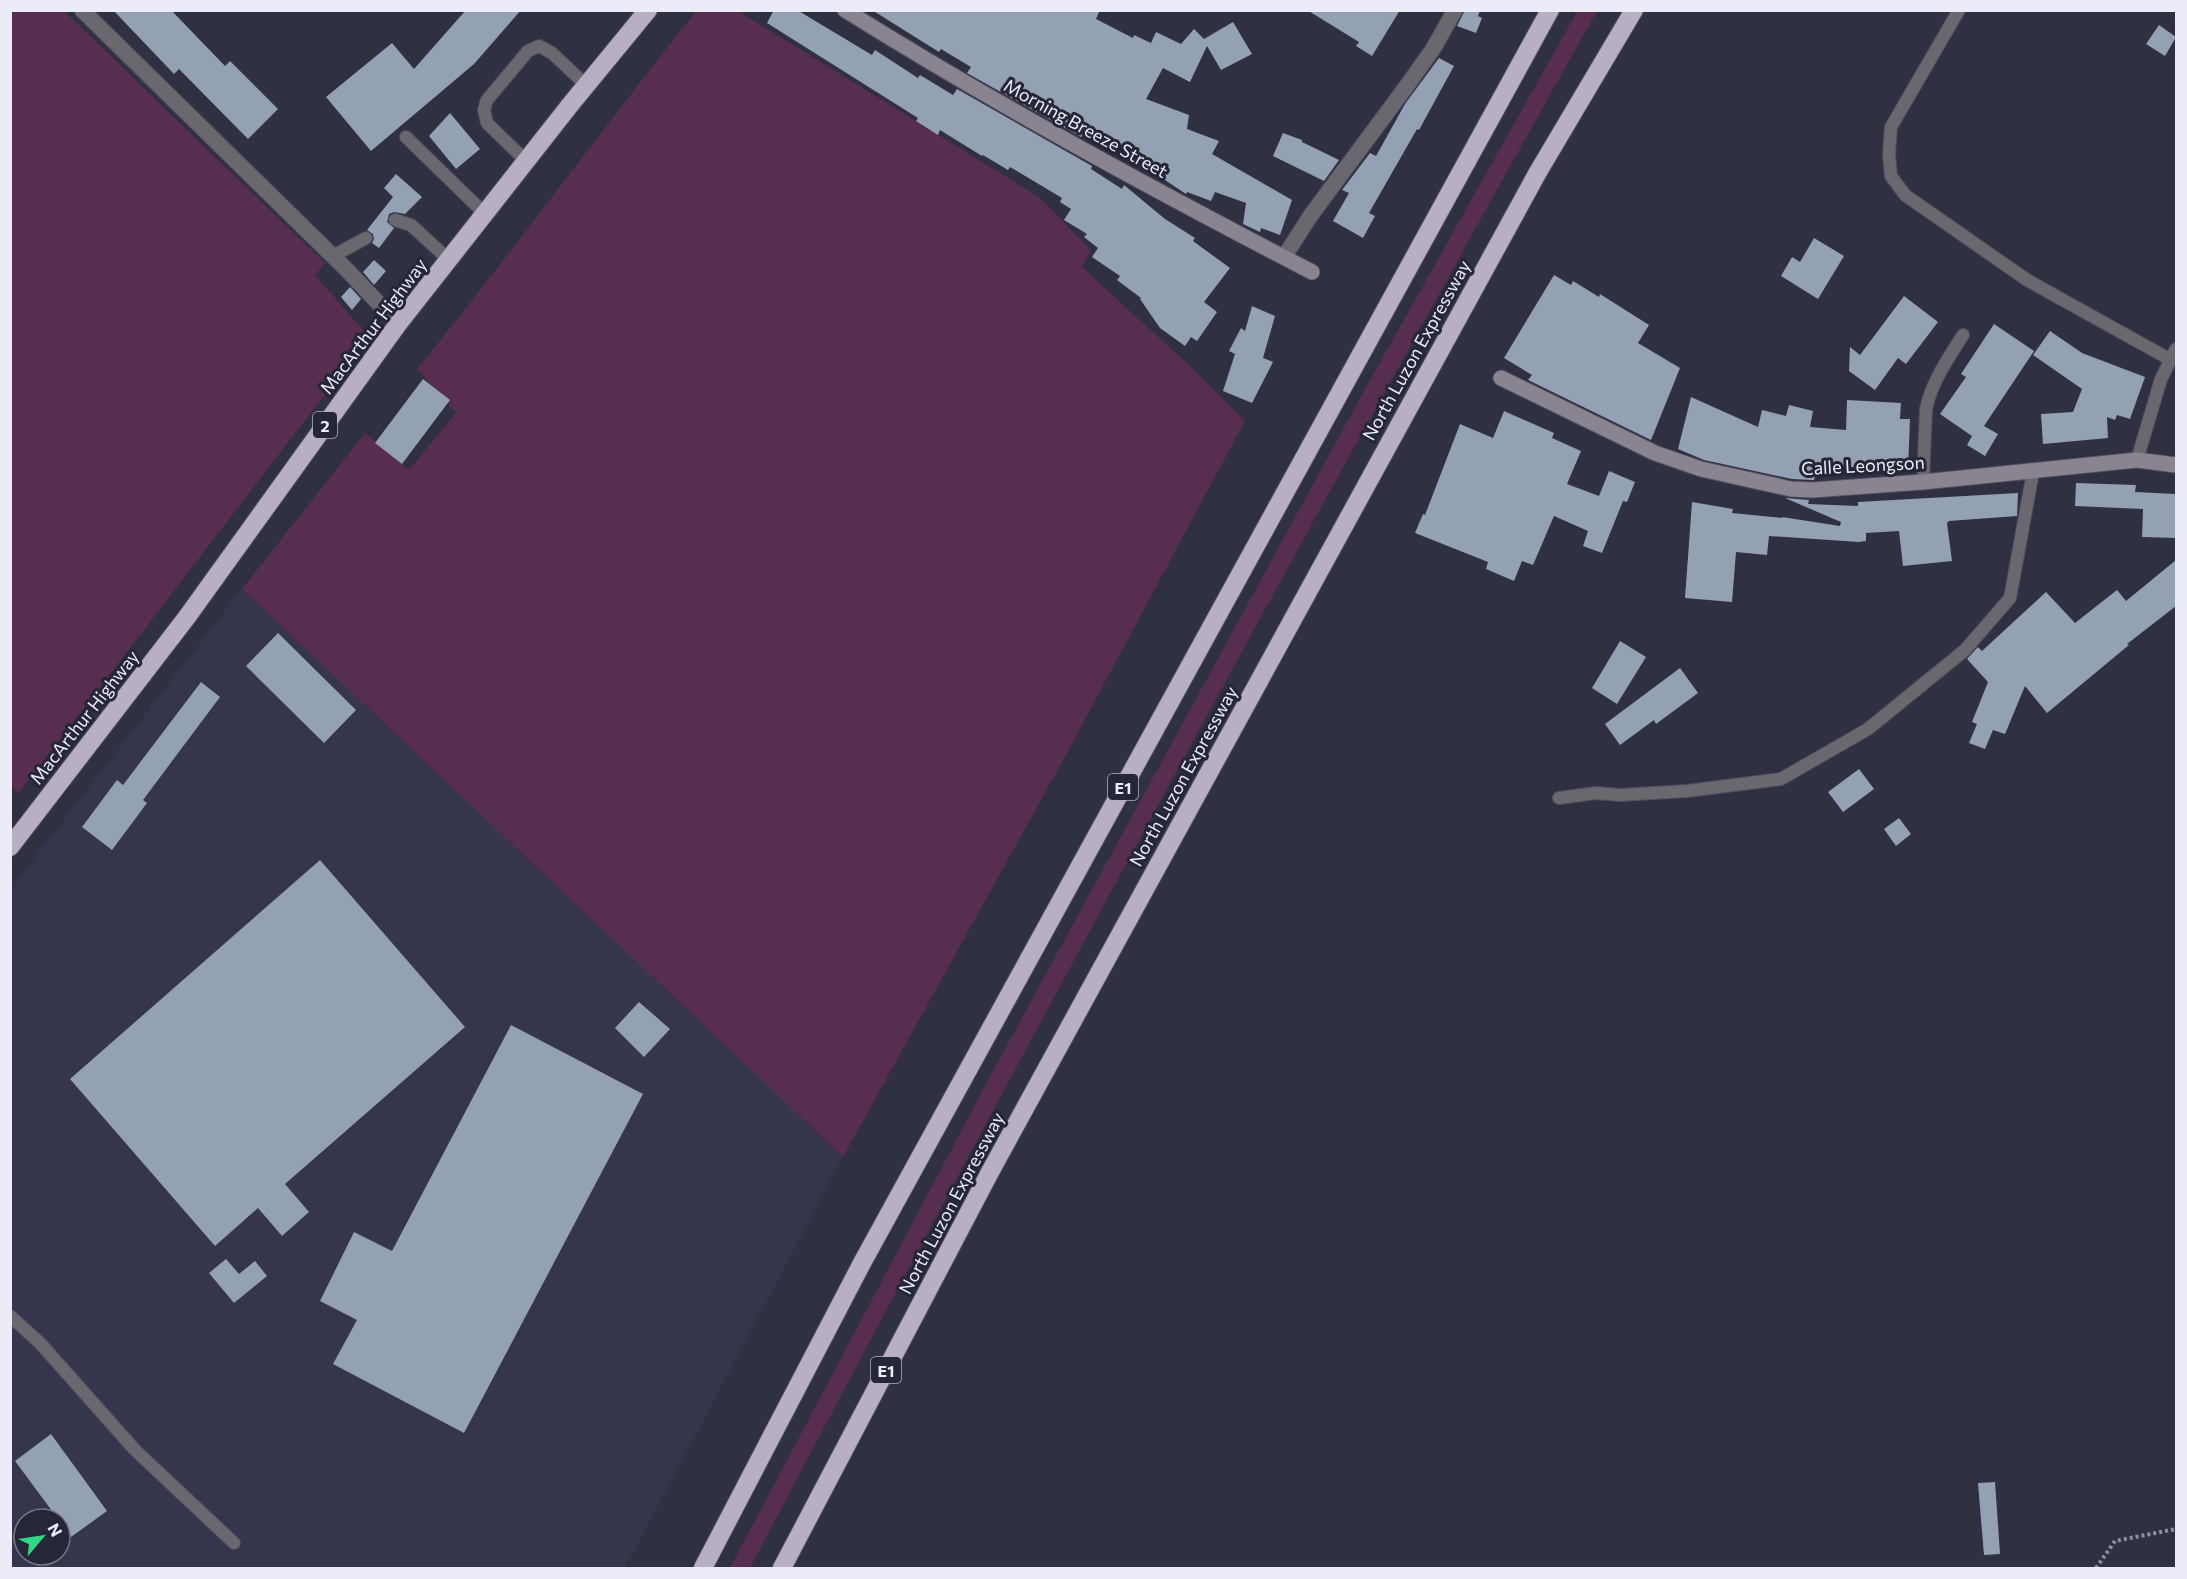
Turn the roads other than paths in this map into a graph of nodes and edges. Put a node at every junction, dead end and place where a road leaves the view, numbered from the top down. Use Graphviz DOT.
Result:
graph roads {
  1 [pos="82,10"];
  2 [pos="648,10"];
  3 [pos="845,10"];
  4 [pos="1455,10"];
  5 [pos="1550,10"];
  6 [pos="1634,10"];
  7 [pos="1959,10"];
  8 [pos="586,85"];
  9 [pos="406,137"];
  10 [pos="526,161"];
  11 [pos="485,214"];
  12 [pos="395,220"];
  13 [pos="366,238"];
  14 [pos="333,256"];
  15 [pos="1284,257"];
  16 [pos="449,260"];
  17 [pos="1312,272"];
  18 [pos="398,324"];
  19 [pos="1963,335"];
  20 [pos="2174,355"];
  21 [pos="1501,378"];
  22 [pos="2137,460"];
  23 [pos="2176,465"];
  24 [pos="2033,472"];
  25 [pos="1923,482"];
  26 [pos="1559,798"];
  27 [pos="11,844"];
  28 [pos="10,1316"];
  29 [pos="234,1543"];
  30 [pos="703,1569"];
  31 [pos="782,1569"];
  1 -- 14 [label="street"];
  2 -- 8 [label="highway, MacArthur Highway / 2"];
  3 -- 15 [label="main road, Morning Breeze Street"];
  4 -- 15 [label="street"];
  5 -- 30 [label="highway, E1"];
  6 -- 31 [label="highway, North Luzon Expressway / E1"];
  7 -- 20 [label="lane"];
  8 -- 10 [label="highway, MacArthur Highway / 2"];
  8 -- 10 [label="lane"];
  9 -- 11 [label="lane"];
  10 -- 11 [label="highway, MacArthur Highway / 2"];
  11 -- 16 [label="highway, MacArthur Highway / 2"];
  12 -- 16 [label="lane"];
  13 -- 14 [label="lane"];
  14 -- 18 [label="street"];
  15 -- 17 [label="main road, Morning Breeze Street"];
  16 -- 18 [label="highway, MacArthur Highway / 2"];
  18 -- 27 [label="highway, MacArthur Highway / 2"];
  19 -- 25 [label="lane"];
  20 -- 22 [label="lane"];
  21 -- 25 [label="main road, Calle Leongson"];
  22 -- 23 [label="main road, Calle Leongson"];
  22 -- 24 [label="main road, Calle Leongson"];
  24 -- 25 [label="main road, Calle Leongson"];
  24 -- 26 [label="lane"];
  28 -- 29 [label="lane"];
}
